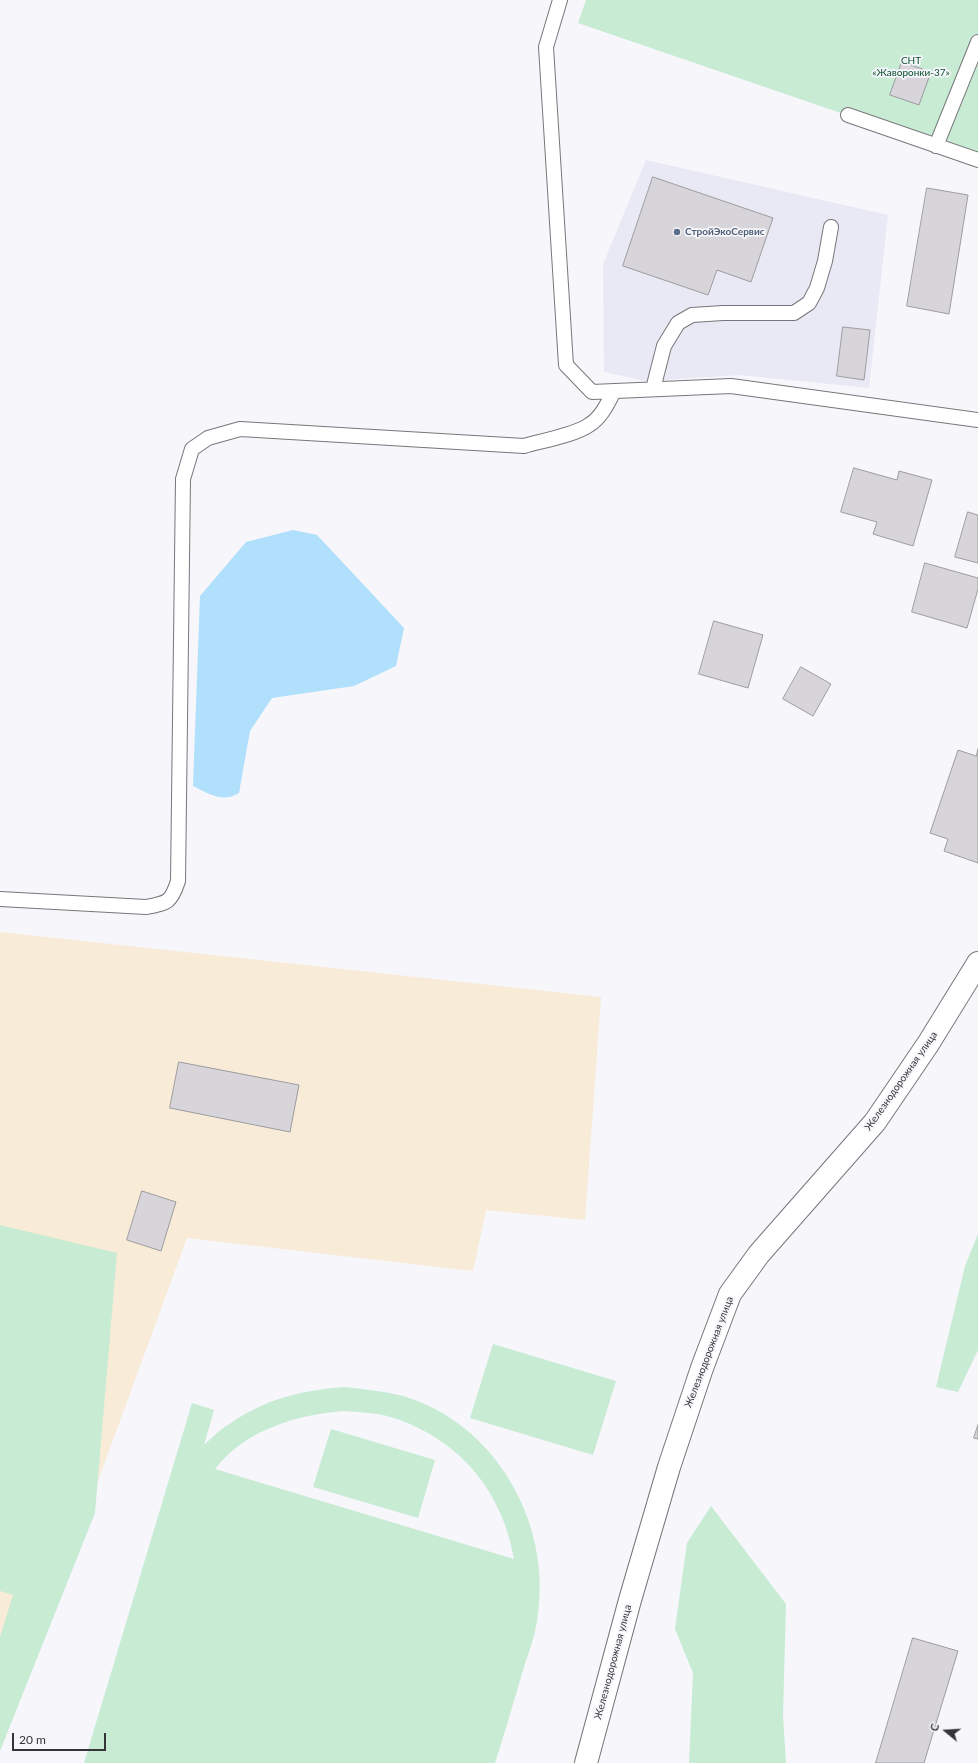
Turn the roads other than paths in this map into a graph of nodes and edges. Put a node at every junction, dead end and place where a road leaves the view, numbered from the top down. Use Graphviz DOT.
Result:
graph roads {
  1 [pos="560,0"];
  2 [pos="978,42"];
  3 [pos="848,115"];
  4 [pos="936,146"];
  5 [pos="978,160"];
  6 [pos="831,227"];
  7 [pos="653,389"];
  8 [pos="614,390"];
  9 [pos="978,420"];
  10 [pos="0,899"];
  11 [pos="978,963"];
  12 [pos="586,1763"];
  1 -- 8 [label="lane"];
  2 -- 4 [label="lane"];
  3 -- 4 [label="lane"];
  4 -- 5 [label="lane"];
  6 -- 7 [label="lane"];
  7 -- 8 [label="lane"];
  7 -- 9 [label="lane"];
  8 -- 10 [label="lane"];
  11 -- 12 [label="street, Железнодорожная улица"];
}
